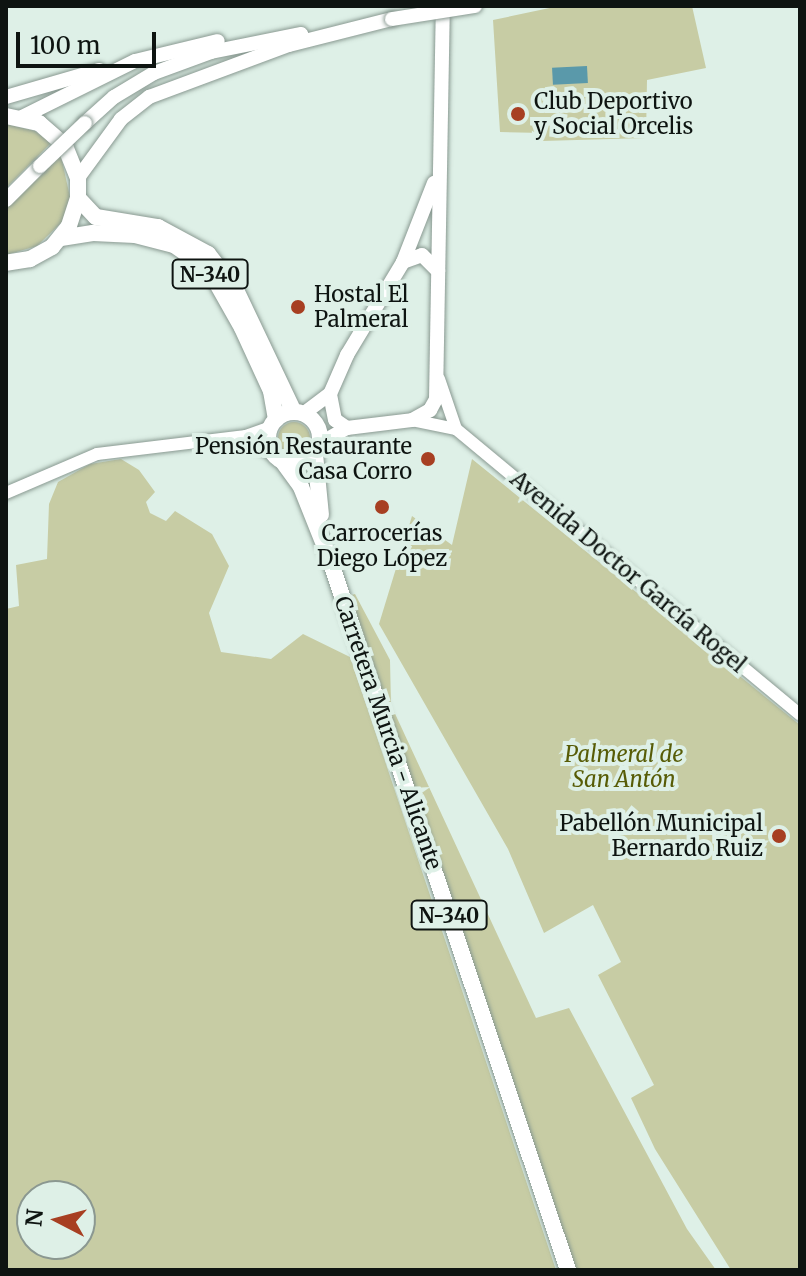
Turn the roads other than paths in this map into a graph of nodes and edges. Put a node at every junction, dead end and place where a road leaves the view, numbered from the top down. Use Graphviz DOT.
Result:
graph roads {
  1 [pos="475,6"];
  2 [pos="444,12"];
  3 [pos="392,19"];
  4 [pos="310,32"];
  5 [pos="135,61"];
  6 [pos="6,97"];
  7 [pos="14,116"];
  8 [pos="439,155"];
  9 [pos="78,178"];
  10 [pos="78,198"];
  11 [pos="6,200"];
  12 [pos="61,238"];
  13 [pos="403,262"];
  14 [pos="6,263"];
  15 [pos="439,271"];
  16 [pos="438,378"];
  17 [pos="330,394"];
  18 [pos="298,413"];
  19 [pos="412,420"];
  20 [pos="273,423"];
  21 [pos="347,428"];
  22 [pos="456,429"];
  23 [pos="233,438"];
  24 [pos="317,449"];
  25 [pos="278,458"];
  26 [pos="6,493"];
  27 [pos="330,560"];
  28 [pos="800,715"];
  29 [pos="568,1270"];
  1 -- 3 [label="main road, bridge"];
  2 -- 8 [label="main road"];
  3 -- 4 [label="main road"];
  3 -- 9 [label="main road"];
  4 -- 5 [label="main road"];
  4 -- 11 [label="main road, bridge"];
  5 -- 6 [label="main road"];
  5 -- 7 [label="main road"];
  7 -- 9 [label="highway"];
  8 -- 13 [label="main road"];
  8 -- 15 [label="main road"];
  9 -- 10 [label="highway"];
  10 -- 12 [label="highway"];
  10 -- 18 [label="highway, N-340"];
  12 -- 14 [label="highway, N-340"];
  12 -- 20 [label="highway, N-340"];
  13 -- 15 [label="main road"];
  13 -- 17 [label="main road"];
  15 -- 16 [label="main road"];
  16 -- 19 [label="main road, Avenida Doctor García Rogel"];
  16 -- 22 [label="street"];
  17 -- 18 [label="main road"];
  17 -- 21 [label="main road"];
  18 -- 20 [label="highway"];
  18 -- 24 [label="highway, N-340"];
  19 -- 21 [label="main road, Avenida Doctor García Rogel"];
  19 -- 22 [label="street, Avenida Doctor García Rogel"];
  20 -- 23 [label="street"];
  20 -- 25 [label="highway, N-340"];
  21 -- 24 [label="main road, Avenida Doctor García Rogel"];
  22 -- 28 [label="street, Avenida Doctor García Rogel"];
  23 -- 25 [label="street"];
  23 -- 26 [label="street"];
  24 -- 25 [label="highway"];
  24 -- 27 [label="highway, Carretera Murcia - Alicante / N-340"];
  25 -- 27 [label="highway, Carretera Murcia - Alicante / N-340"];
  27 -- 29 [label="highway, Carretera Murcia - Alicante / N-340"];
}
